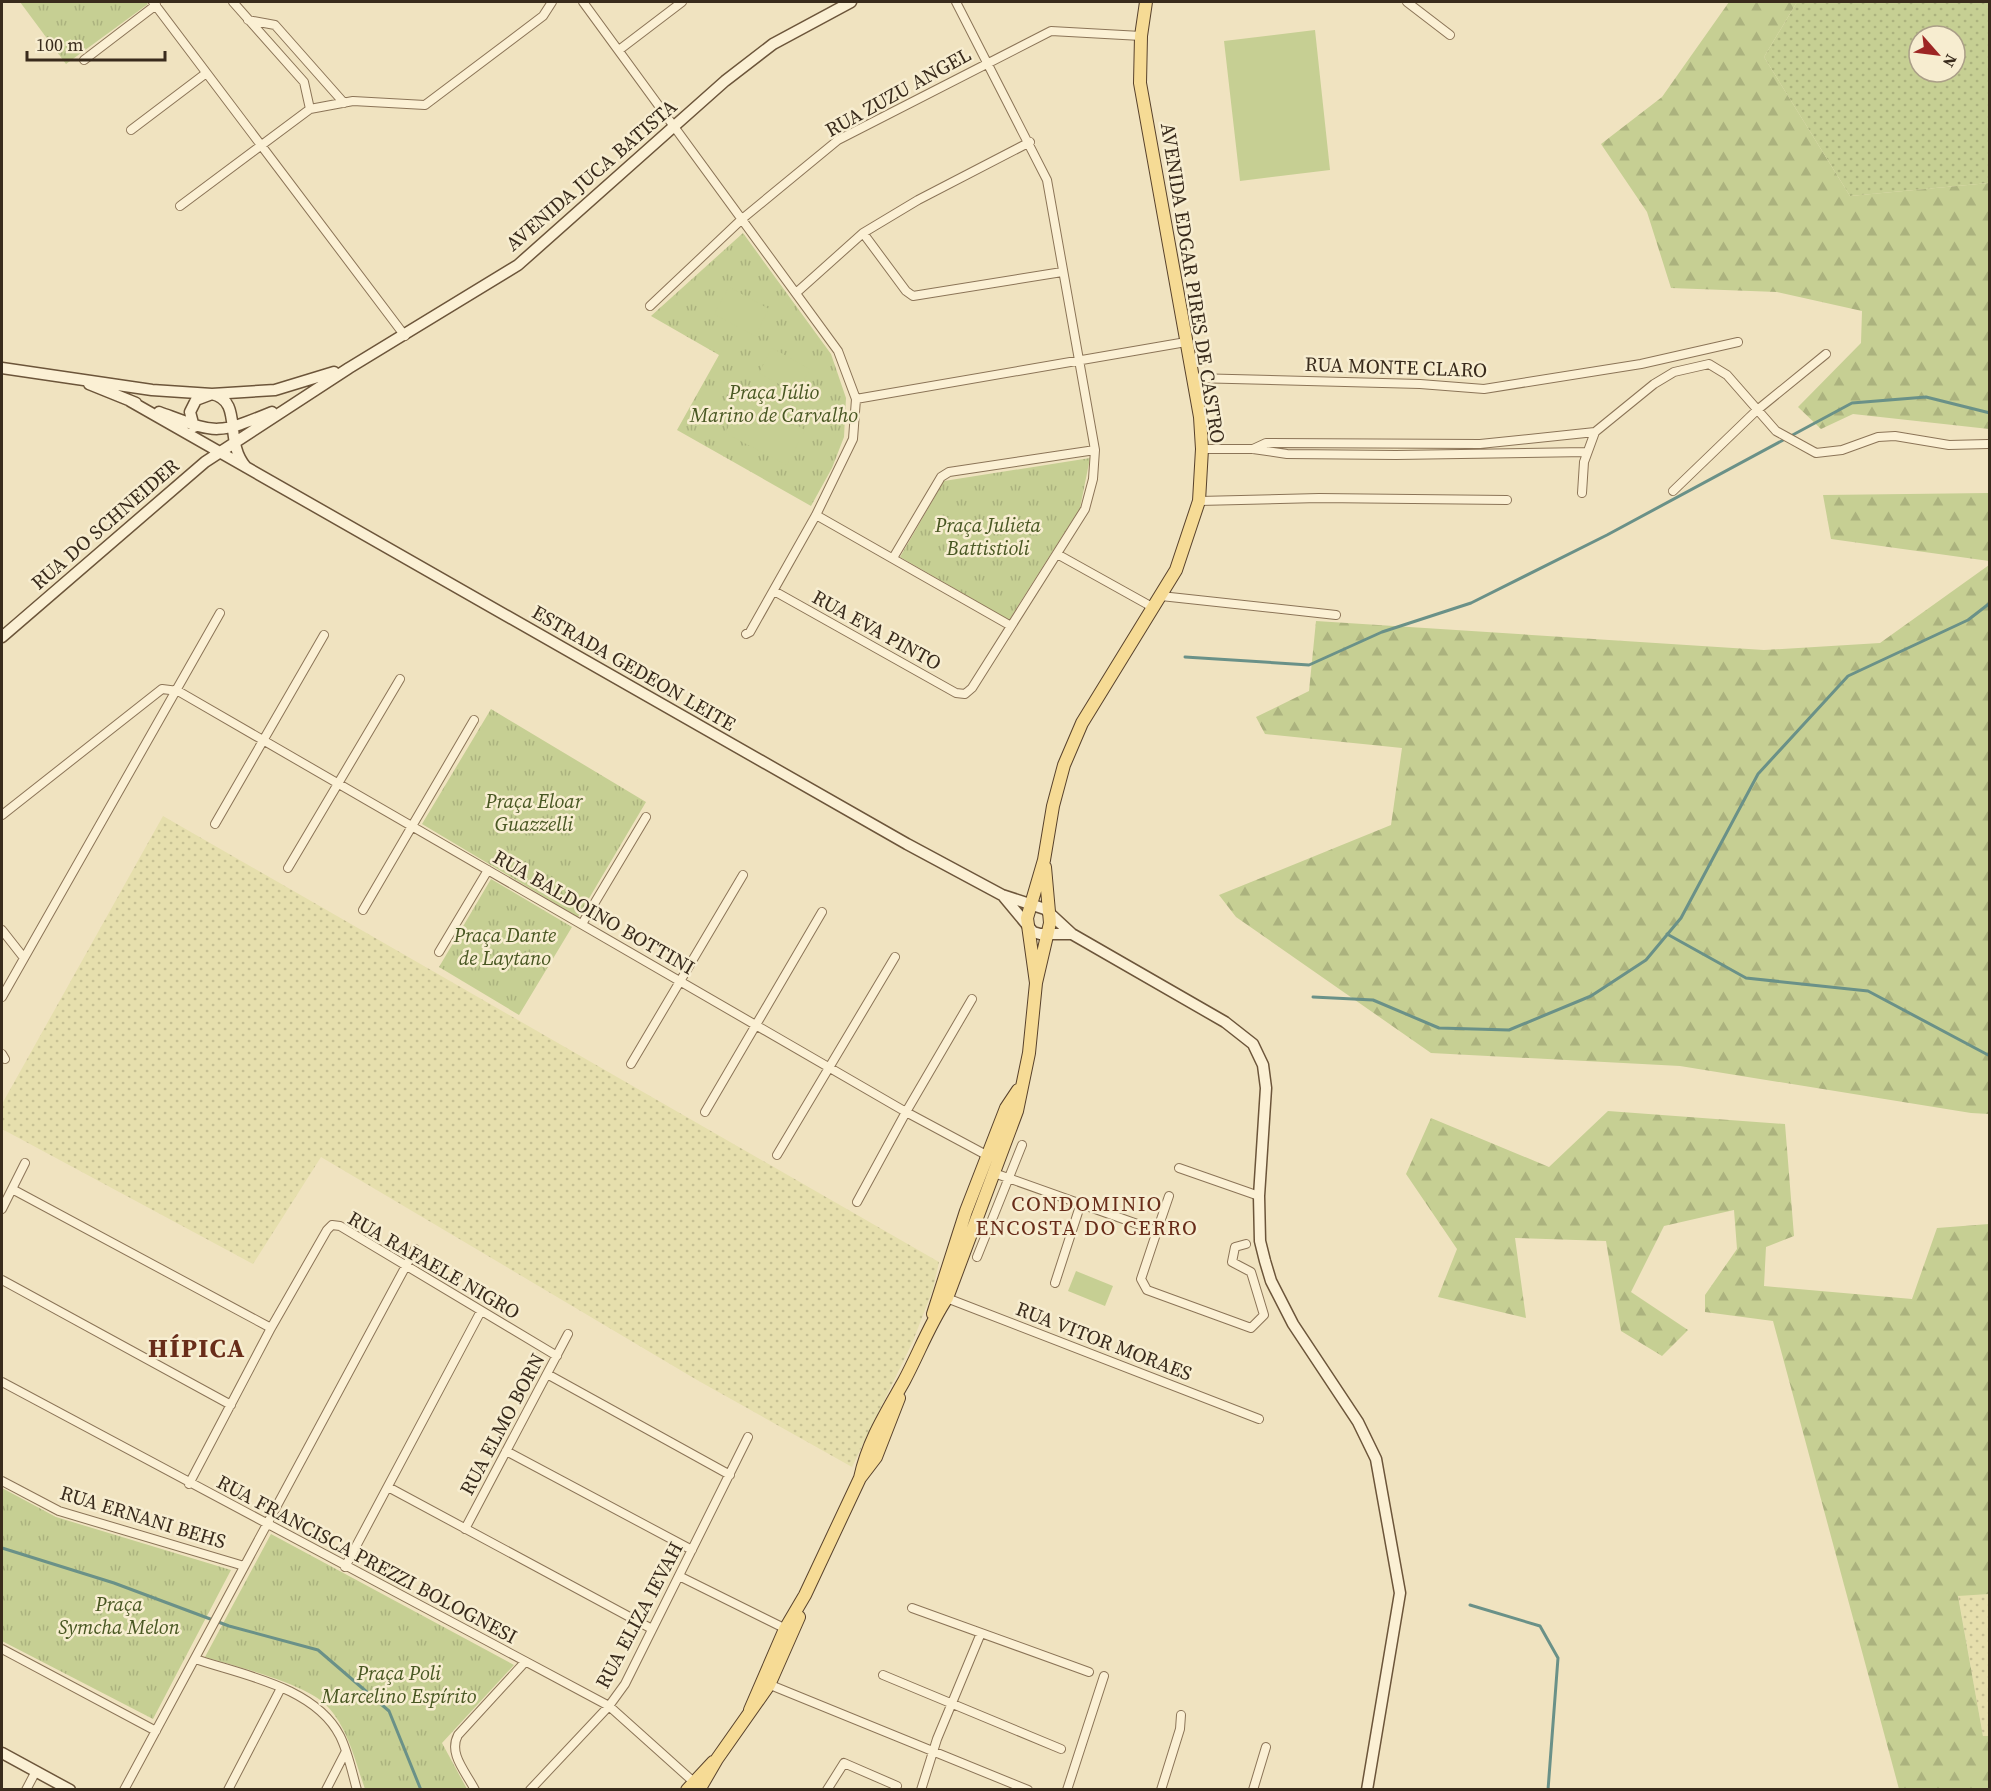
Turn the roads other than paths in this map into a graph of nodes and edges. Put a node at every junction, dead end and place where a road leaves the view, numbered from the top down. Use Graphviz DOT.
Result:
graph roads {
  1 [pos="233,2"];
  2 [pos="552,2"];
  3 [pos="583,2"];
  4 [pos="681,2"];
  5 [pos="851,2"];
  6 [pos="956,2"];
  7 [pos="1146,2"];
  8 [pos="1407,2"];
  9 [pos="155,3"];
  10 [pos="248,20"];
  11 [pos="1450,35"];
  12 [pos="1141,36"];
  13 [pos="619,50"];
  14 [pos="84,60"];
  15 [pos="988,62"];
  16 [pos="206,74"];
  17 [pos="344,103"];
  18 [pos="310,108"];
  19 [pos="674,126"];
  20 [pos="131,130"];
  21 [pos="1030,142"];
  22 [pos="261,146"];
  23 [pos="180,206"];
  24 [pos="742,219"];
  25 [pos="863,233"];
  26 [pos="1062,272"];
  27 [pos="796,293"];
  28 [pos="650,306"];
  29 [pos="405,336"];
  30 [pos="1185,342"];
  31 [pos="1738,342"];
  32 [pos="1826,354"];
  33 [pos="1078,360"];
  34 [pos="2,368"];
  35 [pos="349,368"];
  36 [pos="1192,378"];
  37 [pos="78,379"];
  38 [pos="212,394"];
  39 [pos="856,399"];
  40 [pos="130,401"];
  41 [pos="293,404"];
  42 [pos="1756,411"];
  43 [pos="193,424"];
  44 [pos="232,429"];
  45 [pos="1595,432"];
  46 [pos="1397,443"];
  47 [pos="204,444"];
  48 [pos="233,444"];
  49 [pos="1988,444"];
  50 [pos="1202,449"];
  51 [pos="1253,449"];
  52 [pos="1095,450"];
  53 [pos="1587,452"];
  54 [pos="219,453"];
  55 [pos="1396,455"];
  56 [pos="206,462"];
  57 [pos="250,471"];
  58 [pos="1673,491"];
  59 [pos="1582,493"];
  60 [pos="1508,500"];
  61 [pos="1199,501"];
  62 [pos="816,515"];
  63 [pos="1057,554"];
  64 [pos="893,558"];
  65 [pos="774,591"];
  66 [pos="1161,596"];
  67 [pos="1154,609"];
  68 [pos="220,614"];
  69 [pos="1336,615"];
  70 [pos="1011,626"];
  71 [pos="324,634"];
  72 [pos="746,634"];
  73 [pos="2,638"];
  74 [pos="400,679"];
  75 [pos="178,691"];
  76 [pos="474,720"];
  77 [pos="264,741"];
  78 [pos="340,785"];
  79 [pos="2,815"];
  80 [pos="646,817"];
  81 [pos="216,824"];
  82 [pos="414,827"];
  83 [pos="1044,860"];
  84 [pos="288,868"];
  85 [pos="488,870"];
  86 [pos="743,875"];
  87 [pos="1002,895"];
  88 [pos="1031,906"];
  89 [pos="363,910"];
  90 [pos="822,912"];
  91 [pos="1050,914"];
  92 [pos="582,924"];
  93 [pos="1027,927"];
  94 [pos="2,930"];
  95 [pos="1048,934"];
  96 [pos="1072,934"];
  97 [pos="439,952"];
  98 [pos="895,957"];
  99 [pos="24,958"];
  100 [pos="680,981"];
  101 [pos="1036,983"];
  102 [pos="2,997"];
  103 [pos="972,999"];
  104 [pos="755,1024"];
  105 [pos="631,1064"];
  106 [pos="829,1067"];
  107 [pos="705,1112"];
  108 [pos="906,1112"];
  109 [pos="1022,1145"];
  110 [pos="777,1155"];
  111 [pos="25,1163"];
  112 [pos="993,1164"];
  113 [pos="1179,1168"];
  114 [pos="1009,1178"];
  115 [pos="12,1189"];
  116 [pos="1169,1196"];
  117 [pos="1259,1196"];
  118 [pos="857,1202"];
  119 [pos="1082,1203"];
  120 [pos="2,1209"];
  121 [pos="1157,1231"];
  122 [pos="1246,1244"];
  123 [pos="415,1250"];
  124 [pos="977,1257"];
  125 [pos="406,1264"];
  126 [pos="2,1280"];
  127 [pos="1055,1283"];
  128 [pos="942,1296"];
  129 [pos="481,1311"];
  130 [pos="271,1328"];
  131 [pos="568,1334"];
  132 [pos="557,1356"];
  133 [pos="547,1374"];
  134 [pos="2,1382"];
  135 [pos="231,1405"];
  136 [pos="1259,1419"];
  137 [pos="748,1437"];
  138 [pos="506,1451"];
  139 [pos="730,1474"];
  140 [pos="2,1481"];
  141 [pos="189,1484"];
  142 [pos="388,1487"];
  143 [pos="265,1525"];
  144 [pos="465,1529"];
  145 [pos="692,1550"];
  146 [pos="244,1566"];
  147 [pos="345,1567"];
  148 [pos="679,1576"];
  149 [pos="912,1608"];
  150 [pos="652,1629"];
  151 [pos="789,1631"];
  152 [pos="981,1633"];
  153 [pos="2,1649"];
  154 [pos="195,1659"];
  155 [pos="525,1662"];
  156 [pos="1089,1672"];
  157 [pos="883,1675"];
  158 [pos="1104,1677"];
  159 [pos="765,1683"];
  160 [pos="281,1688"];
  161 [pos="952,1703"];
  162 [pos="609,1706"];
  163 [pos="1181,1715"];
  164 [pos="156,1731"];
  165 [pos="1266,1747"];
  166 [pos="1062,1749"];
  167 [pos="932,1751"];
  168 [pos="2,1753"];
  169 [pos="345,1753"];
  170 [pos="36,1771"];
  171 [pos="880,1779"];
  172 [pos="897,1786"];
  173 [pos="695,1787"];
  174 [pos="26,1790"];
  175 [pos="70,1790"];
  176 [pos="124,1790"];
  177 [pos="228,1790"];
  178 [pos="326,1790"];
  179 [pos="357,1790"];
  180 [pos="475,1790"];
  181 [pos="530,1790"];
  182 [pos="827,1790"];
  183 [pos="878,1790"];
  184 [pos="921,1790"];
  185 [pos="1028,1790"];
  186 [pos="1067,1790"];
  187 [pos="1161,1790"];
  188 [pos="1253,1790"];
  189 [pos="1367,1790"];
  1 -- 10 [label="street"];
  2 -- 17 [label="street"];
  3 -- 13 [label="street"];
  4 -- 13 [label="street"];
  5 -- 19 [label="main road, AVENIDA JUCA BATISTA"];
  6 -- 15 [label="street"];
  7 -- 12 [label="main road, AVENIDA EDGAR PIRES DE CASTRO"];
  8 -- 11 [label="street"];
  9 -- 14 [label="street"];
  9 -- 16 [label="street"];
  10 -- 17 [label="street"];
  10 -- 18 [label="street"];
  12 -- 15 [label="street, RUA ZUZU ANGEL"];
  12 -- 30 [label="main road, AVENIDA EDGAR PIRES DE CASTRO"];
  13 -- 19 [label="street"];
  15 -- 21 [label="street"];
  15 -- 24 [label="street, RUA ZUZU ANGEL"];
  16 -- 20 [label="street"];
  16 -- 22 [label="street"];
  17 -- 18 [label="street"];
  18 -- 22 [label="street"];
  19 -- 24 [label="street"];
  19 -- 29 [label="main road, AVENIDA JUCA BATISTA"];
  21 -- 25 [label="street"];
  21 -- 26 [label="street"];
  22 -- 23 [label="street"];
  22 -- 29 [label="street"];
  24 -- 27 [label="street"];
  24 -- 28 [label="street, RUA ZUZU ANGEL"];
  25 -- 26 [label="street"];
  25 -- 27 [label="street"];
  26 -- 33 [label="street"];
  27 -- 39 [label="street"];
  29 -- 35 [label="main road, AVENIDA JUCA BATISTA"];
  30 -- 33 [label="street"];
  30 -- 36 [label="main road, AVENIDA EDGAR PIRES DE CASTRO"];
  31 -- 36 [label="street, RUA MONTE CLARO"];
  32 -- 42 [label="street"];
  33 -- 39 [label="street"];
  33 -- 52 [label="street"];
  34 -- 37 [label="main road, AVENIDA JUCA BATISTA"];
  35 -- 38 [label="main road, AVENIDA JUCA BATISTA"];
  35 -- 41 [label="main road, AVENIDA JUCA BATISTA"];
  36 -- 50 [label="main road, AVENIDA EDGAR PIRES DE CASTRO"];
  37 -- 38 [label="main road, AVENIDA JUCA BATISTA"];
  37 -- 40 [label="main road, AVENIDA JUCA BATISTA"];
  38 -- 43 [label="main road"];
  38 -- 44 [label="main road"];
  39 -- 62 [label="street"];
  40 -- 43 [label="main road, AVENIDA JUCA BATISTA"];
  40 -- 47 [label="main road, AVENIDA JUCA BATISTA"];
  41 -- 44 [label="main road, AVENIDA JUCA BATISTA"];
  41 -- 48 [label="main road, AVENIDA JUCA BATISTA"];
  42 -- 45 [label="street"];
  42 -- 49 [label="street"];
  42 -- 58 [label="street"];
  43 -- 44 [label="main road, AVENIDA JUCA BATISTA"];
  43 -- 47 [label="main road"];
  44 -- 48 [label="main road"];
  45 -- 46 [label="street"];
  45 -- 53 [label="street"];
  46 -- 51 [label="street"];
  46 -- 55 [label="street"];
  47 -- 54 [label="main road, AVENIDA JUCA BATISTA"];
  47 -- 56 [label="main road, RUA DO SCHNEIDER"];
  48 -- 54 [label="main road, RUA DO SCHNEIDER"];
  48 -- 57 [label="main road, ESTRADA GEDEON LEITE"];
  50 -- 51 [label="street"];
  50 -- 61 [label="main road, AVENIDA EDGAR PIRES DE CASTRO"];
  51 -- 55 [label="street"];
  52 -- 63 [label="street"];
  52 -- 64 [label="street"];
  53 -- 55 [label="street"];
  53 -- 59 [label="street"];
  54 -- 56 [label="main road, RUA DO SCHNEIDER"];
  54 -- 57 [label="main road, ESTRADA GEDEON LEITE"];
  56 -- 73 [label="main road, RUA DO SCHNEIDER"];
  57 -- 87 [label="main road, ESTRADA GEDEON LEITE"];
  60 -- 61 [label="street"];
  61 -- 66 [label="main road, AVENIDA EDGAR PIRES DE CASTRO"];
  62 -- 64 [label="street"];
  62 -- 65 [label="street"];
  63 -- 67 [label="street"];
  63 -- 70 [label="street"];
  64 -- 70 [label="street"];
  65 -- 70 [label="street, RUA EVA PINTO"];
  65 -- 72 [label="street"];
  66 -- 67 [label="main road, AVENIDA EDGAR PIRES DE CASTRO"];
  66 -- 69 [label="street"];
  67 -- 83 [label="main road, AVENIDA EDGAR PIRES DE CASTRO"];
  68 -- 75 [label="street"];
  71 -- 77 [label="street"];
  74 -- 78 [label="street"];
  75 -- 77 [label="street, RUA BALDOINO BOTTINI"];
  75 -- 79 [label="street"];
  75 -- 99 [label="street"];
  76 -- 82 [label="street"];
  77 -- 78 [label="street, RUA BALDOINO BOTTINI"];
  77 -- 81 [label="street"];
  78 -- 82 [label="street, RUA BALDOINO BOTTINI"];
  78 -- 84 [label="street"];
  80 -- 92 [label="street"];
  82 -- 85 [label="street, RUA BALDOINO BOTTINI"];
  82 -- 89 [label="street"];
  83 -- 88 [label="main road, AVENIDA EDGAR PIRES DE CASTRO"];
  83 -- 91 [label="main road, AVENIDA EDGAR PIRES DE CASTRO"];
  85 -- 92 [label="street, RUA BALDOINO BOTTINI"];
  85 -- 97 [label="street"];
  86 -- 100 [label="street"];
  87 -- 88 [label="main road, ESTRADA GEDEON LEITE"];
  87 -- 93 [label="main road, ESTRADA GEDEON LEITE"];
  88 -- 91 [label="main road, ESTRADA GEDEON LEITE"];
  88 -- 93 [label="main road, AVENIDA EDGAR PIRES DE CASTRO"];
  90 -- 104 [label="street"];
  91 -- 95 [label="main road, AVENIDA EDGAR PIRES DE CASTRO"];
  91 -- 96 [label="main road, ESTRADA GEDEON LEITE"];
  92 -- 100 [label="street, RUA BALDOINO BOTTINI"];
  93 -- 95 [label="main road, ESTRADA GEDEON LEITE"];
  93 -- 101 [label="main road, AVENIDA EDGAR PIRES DE CASTRO"];
  94 -- 99 [label="street"];
  95 -- 96 [label="main road, ESTRADA GEDEON LEITE"];
  95 -- 101 [label="main road, AVENIDA EDGAR PIRES DE CASTRO"];
  96 -- 117 [label="main road, ESTRADA GEDEON LEITE"];
  98 -- 106 [label="street"];
  99 -- 102 [label="street"];
  100 -- 104 [label="street, RUA BALDOINO BOTTINI"];
  100 -- 105 [label="street"];
  101 -- 112 [label="main road, AVENIDA EDGAR PIRES DE CASTRO"];
  103 -- 108 [label="street"];
  104 -- 106 [label="street, RUA BALDOINO BOTTINI"];
  104 -- 107 [label="street"];
  106 -- 108 [label="street, RUA BALDOINO BOTTINI"];
  106 -- 110 [label="street"];
  108 -- 112 [label="street, RUA BALDOINO BOTTINI"];
  108 -- 118 [label="street"];
  109 -- 114 [label="street"];
  111 -- 115 [label="street"];
  112 -- 114 [label="street, RUA BALDOINO BOTTINI"];
  112 -- 128 [label="main road, AVENIDA EDGAR PIRES DE CASTRO"];
  112 -- 128 [label="main road, AVENIDA EDGAR PIRES DE CASTRO"];
  113 -- 117 [label="street"];
  114 -- 119 [label="street, RUA BALDOINO BOTTINI"];
  114 -- 124 [label="street"];
  115 -- 120 [label="street"];
  115 -- 130 [label="street"];
  116 -- 121 [label="street"];
  117 -- 189 [label="main road, ESTRADA GEDEON LEITE"];
  119 -- 121 [label="street, RUA BALDOINO BOTTINI"];
  119 -- 127 [label="street"];
  121 -- 122 [label="street"];
  123 -- 125 [label="street"];
  125 -- 129 [label="street, RUA RAFAELE NIGRO"];
  125 -- 130 [label="street, RUA RAFAELE NIGRO"];
  125 -- 143 [label="street"];
  126 -- 135 [label="street"];
  128 -- 136 [label="street, RUA VITOR MORAES"];
  128 -- 151 [label="main road, AVENIDA EDGAR PIRES DE CASTRO"];
  129 -- 132 [label="street, RUA RAFAELE NIGRO"];
  129 -- 142 [label="street"];
  130 -- 135 [label="street, RUA RAFAELE NIGRO"];
  131 -- 132 [label="street, RUA ELMO BORN"];
  132 -- 133 [label="street, RUA ELMO BORN"];
  133 -- 138 [label="street, RUA ELMO BORN"];
  133 -- 139 [label="street"];
  134 -- 141 [label="street, RUA FRANCISCA PREZZI BOLOGNESI"];
  135 -- 141 [label="street, RUA RAFAELE NIGRO"];
  137 -- 139 [label="street, RUA ELIZA IEVAH"];
  138 -- 144 [label="street, RUA ELMO BORN"];
  138 -- 145 [label="street"];
  139 -- 145 [label="street, RUA ELIZA IEVAH"];
  140 -- 146 [label="street, RUA ERNANI BEHS"];
  141 -- 143 [label="street, RUA FRANCISCA PREZZI BOLOGNESI"];
  142 -- 144 [label="street"];
  142 -- 147 [label="street"];
  143 -- 146 [label="street"];
  143 -- 147 [label="street, RUA FRANCISCA PREZZI BOLOGNESI"];
  144 -- 150 [label="street"];
  145 -- 148 [label="street, RUA ELIZA IEVAH"];
  146 -- 154 [label="street"];
  147 -- 155 [label="street, RUA FRANCISCA PREZZI BOLOGNESI"];
  148 -- 150 [label="street, RUA ELIZA IEVAH"];
  148 -- 151 [label="street"];
  149 -- 152 [label="street"];
  150 -- 162 [label="street, RUA ELIZA IEVAH"];
  151 -- 159 [label="main road, AVENIDA EDGAR PIRES DE CASTRO"];
  152 -- 156 [label="street"];
  152 -- 161 [label="street"];
  153 -- 164 [label="street"];
  154 -- 160 [label="street"];
  154 -- 164 [label="street"];
  155 -- 162 [label="street, RUA FRANCISCA PREZZI BOLOGNESI"];
  155 -- 180 [label="street"];
  157 -- 161 [label="street"];
  158 -- 186 [label="street"];
  159 -- 167 [label="street"];
  159 -- 173 [label="main road, AVENIDA EDGAR PIRES DE CASTRO"];
  160 -- 169 [label="street"];
  160 -- 177 [label="street"];
  161 -- 166 [label="street"];
  161 -- 167 [label="street"];
  162 -- 173 [label="street, RUA FRANCISCA PREZZI BOLOGNESI"];
  162 -- 181 [label="street, RUA ELIZA IEVAH"];
  163 -- 187 [label="street"];
  164 -- 176 [label="street"];
  165 -- 188 [label="street"];
  167 -- 184 [label="street"];
  167 -- 185 [label="street"];
  168 -- 170 [label="main road"];
  169 -- 178 [label="street"];
  169 -- 179 [label="street"];
  170 -- 174 [label="street"];
  170 -- 175 [label="main road"];
  171 -- 172 [label="street"];
  171 -- 182 [label="street"];
  171 -- 183 [label="street"];
}
